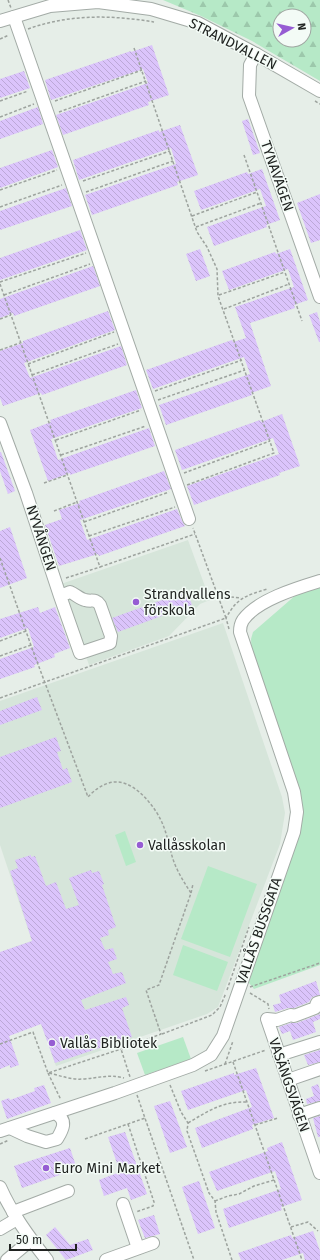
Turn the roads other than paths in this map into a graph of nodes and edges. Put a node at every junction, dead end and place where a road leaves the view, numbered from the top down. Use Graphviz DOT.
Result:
graph roads {
  1 [pos="14,17"];
  2 [pos="0,21"];
  3 [pos="256,54"];
  4 [pos="317,96"];
  5 [pos="320,297"];
  6 [pos="0,423"];
  7 [pos="189,519"];
  8 [pos="320,580"];
  9 [pos="60,596"];
  10 [pos="320,1002"];
  11 [pos="320,1042"];
  12 [pos="279,1055"];
  13 [pos="320,1069"];
  14 [pos="288,1080"];
  15 [pos="320,1108"];
  16 [pos="61,1111"];
  17 [pos="299,1115"];
  18 [pos="5,1129"];
  19 [pos="320,1173"];
  20 [pos="1,1190"];
  21 [pos="68,1191"];
  22 [pos="125,1210"];
  23 [pos="15,1216"];
  24 [pos="0,1229"];
  25 [pos="31,1240"];
  26 [pos="153,1243"];
  27 [pos="138,1248"];
  28 [pos="7,1260"];
  29 [pos="47,1260"];
  30 [pos="106,1260"];
  1 -- 2 [label="street, STRANDVALLEN"];
  1 -- 3 [label="street, STRANDVALLEN"];
  1 -- 7 [label="street"];
  3 -- 4 [label="street, STRANDVALLEN"];
  3 -- 5 [label="street, TYNAVÄGEN"];
  6 -- 9 [label="street, NYVÅNGEN"];
  8 -- 16 [label="street, VALLÅS BUSSGATA"];
  9 -- 9 [label="street, NYVÅNGEN"];
  10 -- 12 [label="street, VASÄNGSVÄGEN"];
  11 -- 12 [label="street"];
  12 -- 14 [label="street, VASÄNGSVÄGEN"];
  13 -- 14 [label="street"];
  14 -- 17 [label="street, VASÄNGSVÄGEN"];
  15 -- 17 [label="street"];
  16 -- 18 [label="street, VALLÅS BUSSGATA"];
  16 -- 18 [label="street, VALLÅS BUSSGATA"];
  17 -- 19 [label="street, VASÄNGSVÄGEN"];
  20 -- 23 [label="street"];
  21 -- 23 [label="street"];
  22 -- 27 [label="street"];
  23 -- 24 [label="street"];
  23 -- 25 [label="street"];
  25 -- 28 [label="street"];
  25 -- 29 [label="street"];
  26 -- 27 [label="street"];
  27 -- 30 [label="street"];
}
